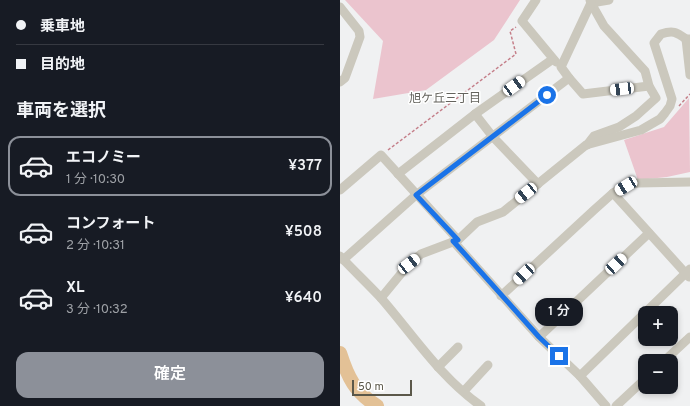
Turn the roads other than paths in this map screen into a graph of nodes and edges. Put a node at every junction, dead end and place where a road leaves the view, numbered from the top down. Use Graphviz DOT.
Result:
graph roads {
  1 [pos="536,0"];
  2 [pos="609,0"];
  3 [pos="591,1"];
  4 [pos="340,6"];
  5 [pos="688,39"];
  6 [pos="552,59"];
  7 [pos="561,67"];
  8 [pos="690,75"];
  9 [pos="569,78"];
  10 [pos="340,82"];
  11 [pos="649,86"];
  12 [pos="475,114"];
  13 [pos="493,137"];
  14 [pos="586,145"];
  15 [pos="398,174"];
  16 [pos="690,182"];
  17 [pos="538,184"];
  18 [pos="340,190"];
  19 [pos="613,194"];
  20 [pos="416,195"];
  21 [pos="649,233"];
  22 [pos="455,240"];
  23 [pos="342,258"];
  24 [pos="689,273"];
  25 [pos="501,296"];
  26 [pos="380,298"];
  27 [pos="539,337"];
  28 [pos="690,337"];
  29 [pos="458,347"];
  30 [pos="672,354"];
  31 [pos="488,365"];
  32 [pos="438,367"];
  33 [pos="580,376"];
  34 [pos="638,386"];
  35 [pos="464,392"];
  36 [pos="471,403"];
  37 [pos="481,406"];
  38 [pos="606,406"];
  39 [pos="616,406"];
  1 -- 6 [label="street"];
  2 -- 3 [label="street"];
  3 -- 7 [label="street"];
  3 -- 11 [label="street"];
  4 -- 10 [label="street"];
  5 -- 8 [label="street"];
  5 -- 14 [label="street"];
  6 -- 7 [label="street"];
  6 -- 12 [label="street"];
  7 -- 9 [label="street"];
  9 -- 11 [label="street"];
  9 -- 13 [label="street"];
  11 -- 14 [label="street"];
  12 -- 13 [label="street"];
  12 -- 15 [label="street"];
  13 -- 17 [label="street"];
  13 -- 20 [label="street"];
  14 -- 17 [label="street"];
  15 -- 18 [label="street"];
  15 -- 20 [label="street"];
  16 -- 19 [label="street"];
  17 -- 22 [label="street"];
  19 -- 21 [label="street"];
  19 -- 25 [label="street"];
  20 -- 22 [label="street"];
  20 -- 23 [label="street"];
  21 -- 24 [label="street"];
  21 -- 27 [label="street"];
  22 -- 25 [label="street"];
  22 -- 26 [label="street"];
  23 -- 26 [label="street"];
  24 -- 33 [label="street"];
  25 -- 27 [label="street"];
  26 -- 32 [label="street"];
  27 -- 33 [label="street"];
  28 -- 30 [label="street"];
  29 -- 32 [label="street"];
  31 -- 35 [label="street"];
  32 -- 35 [label="street"];
  33 -- 38 [label="street"];
  34 -- 39 [label="street"];
  35 -- 36 [label="street"];
  36 -- 37 [label="street"];
}
